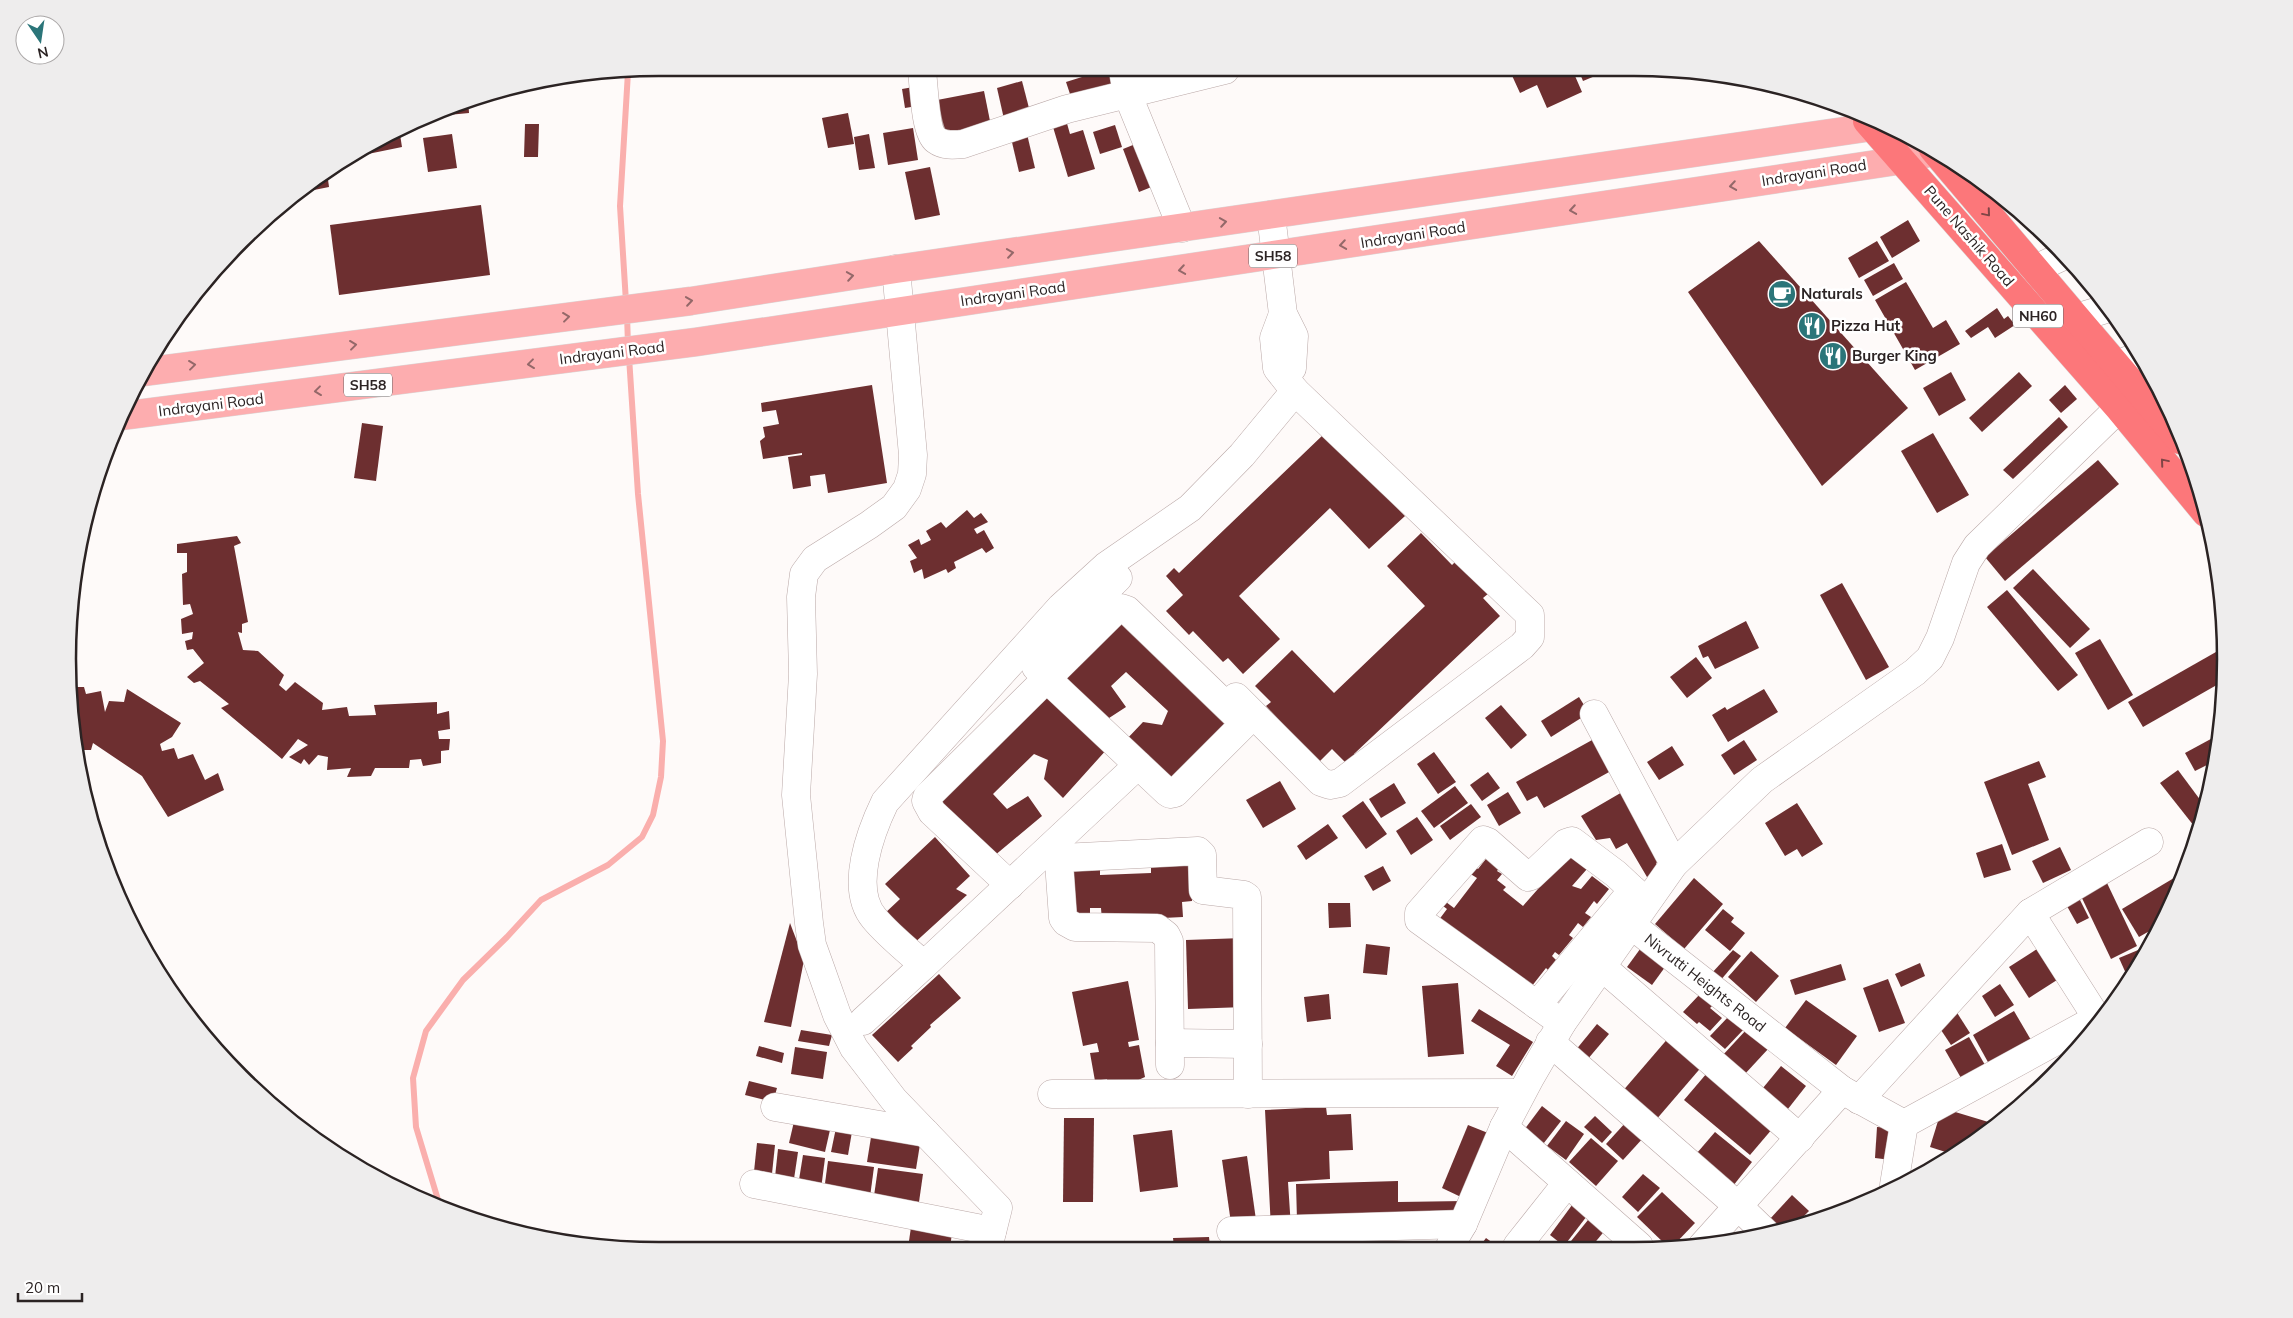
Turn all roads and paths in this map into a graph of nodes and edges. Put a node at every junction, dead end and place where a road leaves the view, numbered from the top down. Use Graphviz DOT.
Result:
graph roads {
  1 [pos="923,76"];
  2 [pos="1175,76"];
  3 [pos="1125,82"];
  4 [pos="1868,126"];
  5 [pos="1877,130"];
  6 [pos="1924,153"];
  7 [pos="1903,160"];
  8 [pos="1951,169"];
  9 [pos="1272,215"];
  10 [pos="1182,228"];
  11 [pos="1277,256"];
  12 [pos="2057,259"];
  13 [pos="896,269"];
  14 [pos="2035,269"];
  15 [pos="900,310"];
  16 [pos="2101,310"];
  17 [pos="2076,318"];
  18 [pos="2127,360"];
  19 [pos="152,371"];
  20 [pos="1290,384"];
  21 [pos="2119,408"];
  22 [pos="2162,413"];
  23 [pos="130,415"];
  24 [pos="2194,499"];
  25 [pos="1112,572"];
  26 [pos="1047,679"];
  27 [pos="1594,714"];
  28 [pos="1138,765"];
  29 [pos="2149,842"];
  30 [pos="1674,864"];
  31 [pos="1010,885"];
  32 [pos="1640,896"];
  33 [pos="2030,913"];
  34 [pos="1630,924"];
  35 [pos="924,965"];
  36 [pos="1601,966"];
  37 [pos="1537,1005"];
  38 [pos="2096,1014"];
  39 [pos="863,1021"];
  40 [pos="2088,1023"];
  41 [pos="1556,1033"];
  42 [pos="1248,1044"];
  43 [pos="1521,1093"];
  44 [pos="1052,1094"];
  45 [pos="1248,1094"];
  46 [pos="1851,1095"];
  47 [pos="775,1106"];
  48 [pos="1904,1124"];
  49 [pos="1504,1127"];
  50 [pos="926,1133"];
  51 [pos="1800,1138"];
  52 [pos="1895,1181"];
  53 [pos="1567,1183"];
  54 [pos="754,1184"];
  55 [pos="1738,1206"];
  56 [pos="1761,1228"];
  57 [pos="1231,1231"];
  58 [pos="1456,1235"];
  59 [pos="1710,1237"];
  60 [pos="990,1239"];
  61 [pos="1520,1242"];
  62 [pos="1634,1242"];
  1 -- 3 [label="street"];
  2 -- 3 [label="street"];
  3 -- 10 [label="street"];
  4 -- 9 [label="main road"];
  5 -- 7 [label="highway, Pune Nashik Road / NH60"];
  6 -- 7 [label="main road, Indrayani Road"];
  7 -- 11 [label="main road, Indrayani Road / SH58, one-way"];
  7 -- 21 [label="highway, Pune Nashik Road / NH60"];
  8 -- 14 [label="highway, Pune Nashik Road / NH60, one-way"];
  10 -- 9 [label="main road, one-way"];
  9 -- 11 [label="street"];
  13 -- 10 [label="main road, one-way"];
  11 -- 15 [label="main road, Indrayani Road / SH58, one-way"];
  11 -- 20 [label="street"];
  12 -- 14 [label="street"];
  13 -- 15 [label="street"];
  19 -- 13 [label="main road, one-way"];
  14 -- 17 [label="highway, Pune Nashik Road / NH60"];
  15 -- 23 [label="main road, Indrayani Road / SH58, one-way"];
  15 -- 50 [label="street"];
  16 -- 17 [label="street"];
  17 -- 18 [label="highway, Pune Nashik Road / NH60"];
  18 -- 22 [label="highway, Pune Nashik Road / NH60"];
  20 -- 25 [label="street"];
  20 -- 25 [label="street"];
  24 -- 21 [label="highway, Pune Nashik Road / NH60, one-way"];
  21 -- 30 [label="street"];
  25 -- 26 [label="street"];
  25 -- 35 [label="street"];
  26 -- 28 [label="street"];
  26 -- 28 [label="street"];
  26 -- 31 [label="street"];
  27 -- 30 [label="street"];
  28 -- 31 [label="street"];
  29 -- 33 [label="street"];
  30 -- 32 [label="street"];
  31 -- 35 [label="street"];
  32 -- 34 [label="street"];
  32 -- 37 [label="street"];
  32 -- 37 [label="street"];
  33 -- 38 [label="street"];
  33 -- 46 [label="street"];
  34 -- 36 [label="street, Nivrutti Heights Road"];
  34 -- 46 [label="street, Nivrutti Heights Road"];
  35 -- 39 [label="street"];
  36 -- 41 [label="street, Nivrutti Heights Road"];
  36 -- 51 [label="street"];
  37 -- 41 [label="street"];
  40 -- 48 [label="street"];
  41 -- 43 [label="street, Nivrutti Heights Road"];
  41 -- 55 [label="street"];
  42 -- 42 [label="street"];
  42 -- 45 [label="street"];
  43 -- 45 [label="street"];
  43 -- 49 [label="street, Nivrutti Heights Road"];
  44 -- 45 [label="street"];
  46 -- 48 [label="street, Nivrutti Heights Road"];
  46 -- 51 [label="street"];
  47 -- 50 [label="street"];
  48 -- 52 [label="street"];
  49 -- 53 [label="street"];
  49 -- 58 [label="street, Nivrutti Heights Road"];
  50 -- 60 [label="street"];
  51 -- 55 [label="street"];
  53 -- 61 [label="street"];
  53 -- 62 [label="street"];
  54 -- 60 [label="street"];
  55 -- 56 [label="street"];
  55 -- 59 [label="street"];
  57 -- 58 [label="street"];
}
